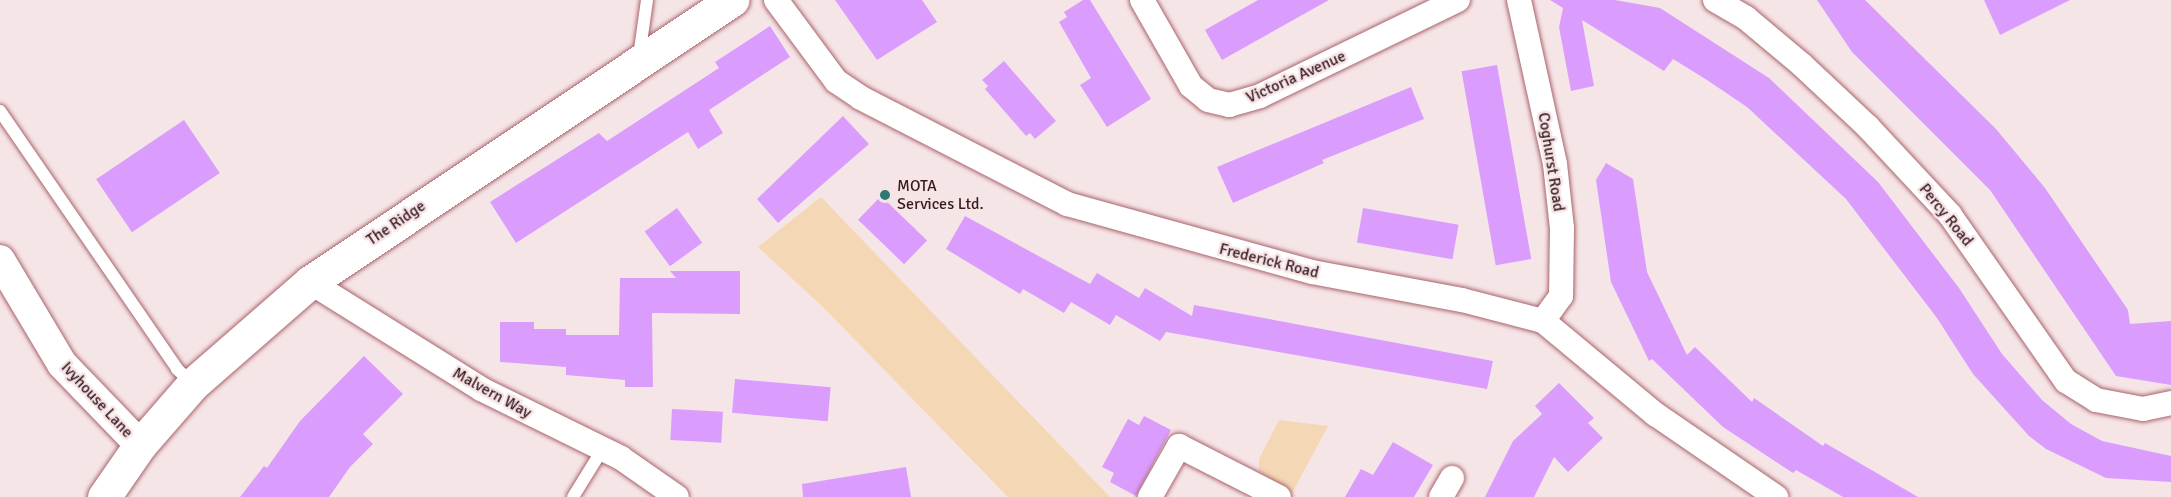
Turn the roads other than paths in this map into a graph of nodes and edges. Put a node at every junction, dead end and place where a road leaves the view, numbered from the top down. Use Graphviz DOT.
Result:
graph roads {
  1 [pos="646,0"];
  2 [pos="732,0"];
  3 [pos="776,0"];
  4 [pos="1142,0"];
  5 [pos="1458,0"];
  6 [pos="1519,0"];
  7 [pos="1715,0"];
  8 [pos="638,61"];
  9 [pos="0,111"];
  10 [pos="0,260"];
  11 [pos="310,282"];
  12 [pos="1544,321"];
  13 [pos="193,384"];
  14 [pos="2171,403"];
  15 [pos="140,445"];
  16 [pos="602,450"];
  17 [pos="1150,496"];
  18 [pos="104,497"];
  19 [pos="573,497"];
  20 [pos="677,497"];
  21 [pos="1280,497"];
  22 [pos="1776,497"];
  1 -- 8 [label="lane"];
  2 -- 8 [label="main road, The Ridge"];
  3 -- 12 [label="street, Frederick Road"];
  4 -- 5 [label="street, Victoria Avenue"];
  6 -- 12 [label="street, Coghurst Road"];
  7 -- 14 [label="street, Percy Road"];
  8 -- 11 [label="main road, The Ridge"];
  9 -- 13 [label="lane"];
  10 -- 15 [label="street, Ivyhouse Lane"];
  11 -- 13 [label="main road, The Ridge"];
  11 -- 16 [label="street, Malvern Way"];
  12 -- 22 [label="street, Frederick Road"];
  13 -- 15 [label="main road, The Ridge"];
  15 -- 18 [label="main road, The Ridge"];
  16 -- 19 [label="lane"];
  16 -- 20 [label="street, Malvern Way"];
  17 -- 21 [label="street"];
}
